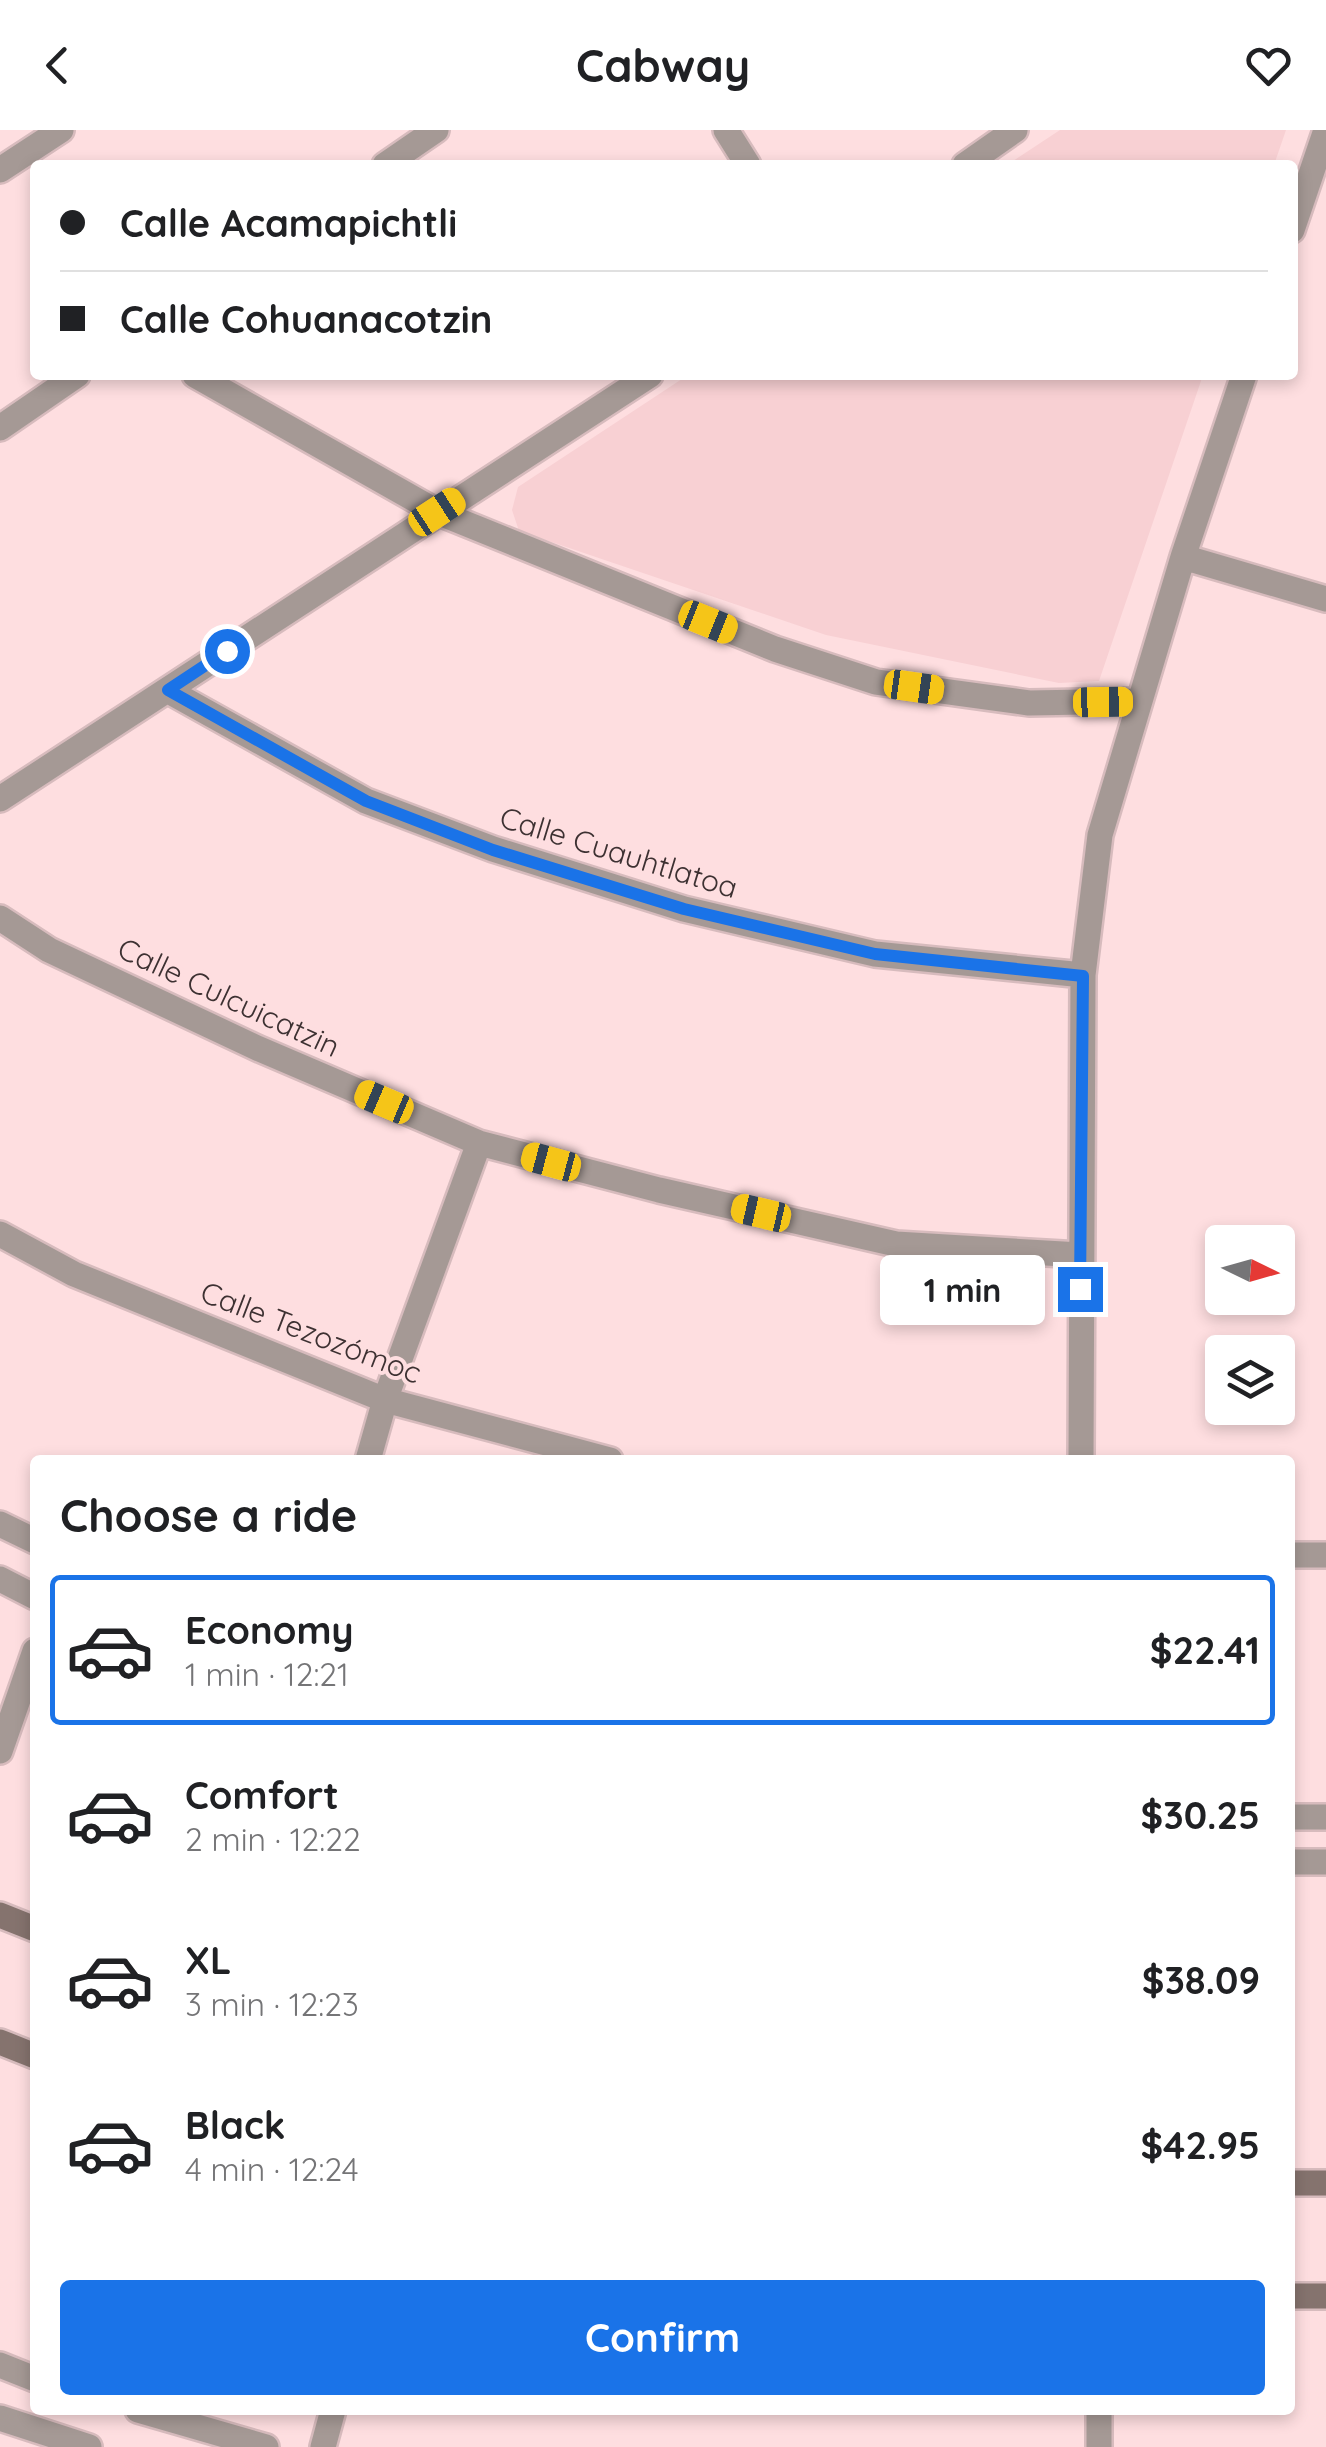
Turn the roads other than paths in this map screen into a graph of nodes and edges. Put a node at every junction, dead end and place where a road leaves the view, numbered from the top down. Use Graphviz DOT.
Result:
graph roads {
  1 [pos="60,130"];
  2 [pos="436,130"];
  3 [pos="726,130"];
  4 [pos="1015,130"];
  5 [pos="1326,130"];
  6 [pos="391,160"];
  7 [pos="745,160"];
  8 [pos="972,160"];
  9 [pos="0,170"];
  10 [pos="1298,212"];
  11 [pos="70,380"];
  12 [pos="204,380"];
  13 [pos="642,380"];
  14 [pos="1242,380"];
  15 [pos="0,428"];
  16 [pos="437,512"];
  17 [pos="1183,557"];
  18 [pos="1326,600"];
  19 [pos="168,690"];
  20 [pos="1140,701"];
  21 [pos="0,798"];
  22 [pos="0,918"];
  23 [pos="1083,976"];
  24 [pos="479,1142"];
  25 [pos="0,1234"];
  26 [pos="1080,1255"];
  27 [pos="386,1400"];
  28 [pos="370,1455"];
  29 [pos="591,1455"];
  30 [pos="1081,1455"];
  31 [pos="0,1524"];
  32 [pos="30,1539"];
  33 [pos="1295,1554"];
  34 [pos="1326,1555"];
  35 [pos="0,1579"];
  36 [pos="30,1594"];
  37 [pos="30,1665"];
  38 [pos="0,1751"];
  39 [pos="1295,1817"];
  40 [pos="1326,1817"];
  41 [pos="1295,1862"];
  42 [pos="1326,1862"];
  43 [pos="0,1915"];
  44 [pos="30,1927"];
  45 [pos="0,2042"];
  46 [pos="30,2054"];
  47 [pos="1295,2183"];
  48 [pos="1326,2183"];
  49 [pos="1295,2296"];
  50 [pos="1326,2296"];
  51 [pos="0,2365"];
  52 [pos="30,2377"];
  53 [pos="155,2415"];
  54 [pos="332,2415"];
  55 [pos="1099,2415"];
  56 [pos="0,2418"];
  57 [pos="29,2428"];
  58 [pos="90,2447"];
  59 [pos="266,2447"];
  60 [pos="323,2447"];
  61 [pos="1099,2447"];
  1 -- 9 [label="street"];
  2 -- 6 [label="street"];
  3 -- 7 [label="street"];
  4 -- 8 [label="street"];
  5 -- 10 [label="street"];
  11 -- 15 [label="street"];
  12 -- 16 [label="street"];
  13 -- 16 [label="street"];
  14 -- 17 [label="street"];
  16 -- 19 [label="street"];
  16 -- 20 [label="street"];
  17 -- 18 [label="street"];
  17 -- 20 [label="street"];
  19 -- 21 [label="street"];
  19 -- 23 [label="street, Calle Cuauhtlatoa"];
  20 -- 23 [label="street"];
  22 -- 24 [label="street, Calle Culcuicatzin"];
  23 -- 26 [label="street"];
  24 -- 26 [label="street, Calle Culcuicatzin"];
  24 -- 27 [label="street"];
  25 -- 27 [label="street, Calle Tezozómoc"];
  26 -- 30 [label="street"];
  27 -- 28 [label="street"];
  27 -- 29 [label="street, Calle Tezozómoc"];
  31 -- 32 [label="street"];
  33 -- 34 [label="street"];
  35 -- 36 [label="street"];
  37 -- 38 [label="street"];
  39 -- 40 [label="street"];
  41 -- 42 [label="street"];
  43 -- 44 [label="main road"];
  45 -- 46 [label="main road"];
  47 -- 48 [label="main road"];
  49 -- 50 [label="main road"];
  51 -- 52 [label="street"];
  53 -- 59 [label="street"];
  54 -- 60 [label="street"];
  55 -- 61 [label="street"];
  56 -- 57 [label="street"];
  57 -- 58 [label="street"];
}
